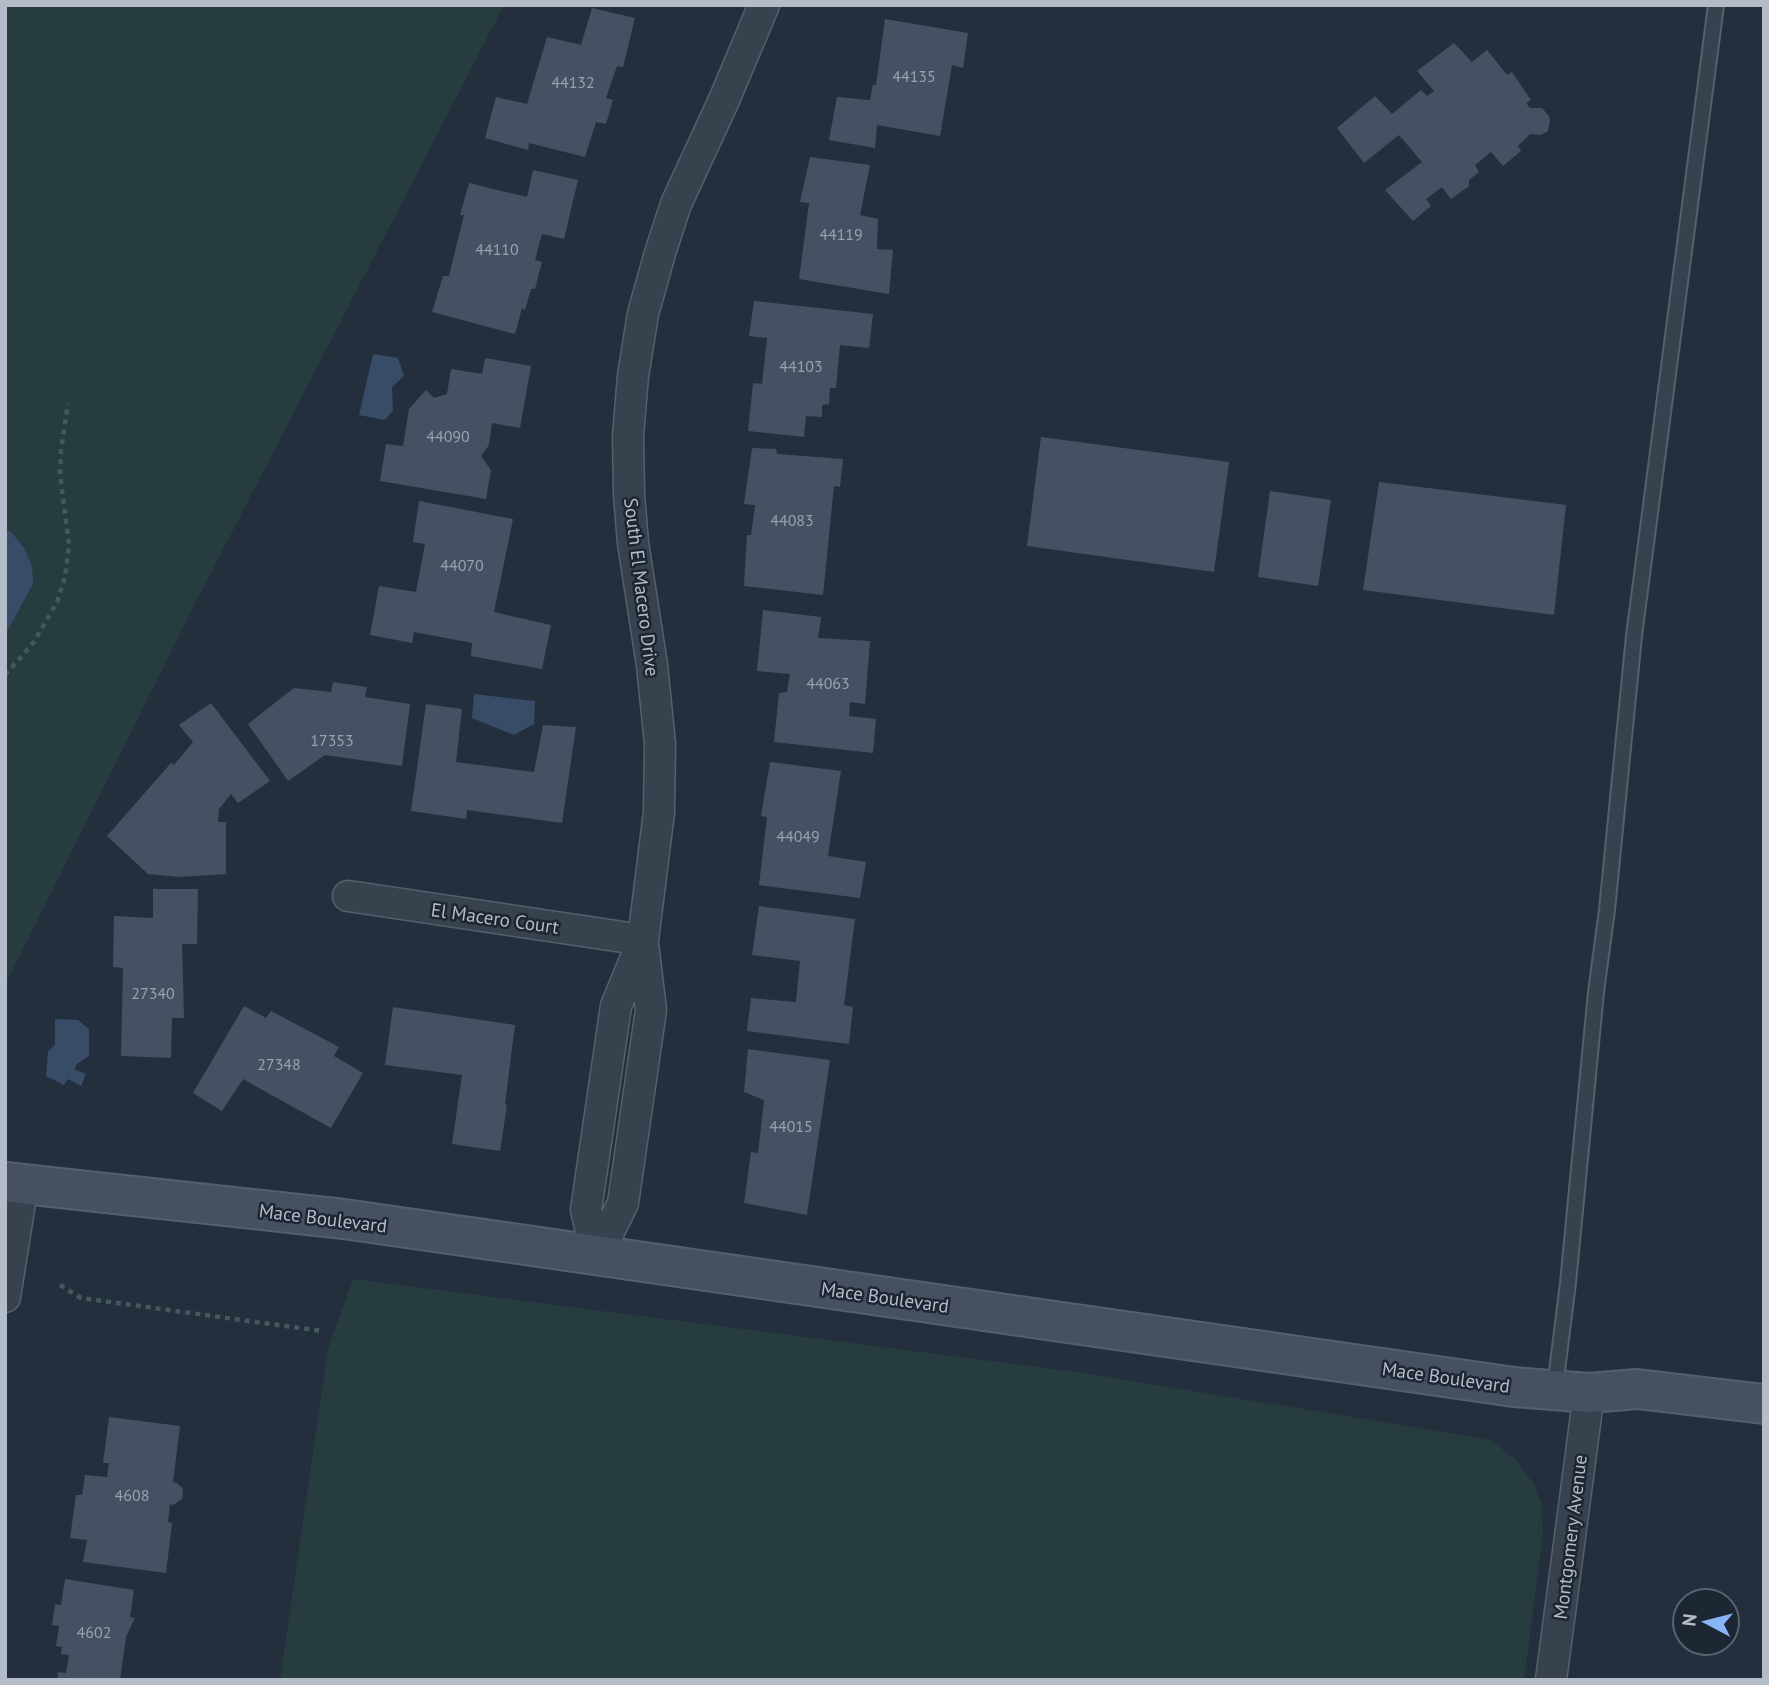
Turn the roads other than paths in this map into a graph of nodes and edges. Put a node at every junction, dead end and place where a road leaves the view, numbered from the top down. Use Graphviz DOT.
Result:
graph roads {
  1 [pos="764,5"];
  2 [pos="1716,5"];
  3 [pos="348,896"];
  4 [pos="643,940"];
  5 [pos="14,1183"];
  6 [pos="597,1256"];
  7 [pos="5,1297"];
  8 [pos="1572,1392"];
  9 [pos="1764,1404"];
  10 [pos="1551,1680"];
  1 -- 4 [label="street, South El Macero Drive"];
  2 -- 8 [label="lane"];
  3 -- 4 [label="street, El Macero Court"];
  4 -- 6 [label="street, South El Macero Drive"];
  5 -- 6 [label="street, Mace Boulevard"];
  5 -- 7 [label="street"];
  6 -- 8 [label="street, Mace Boulevard"];
  8 -- 9 [label="street, Mace Boulevard"];
  8 -- 10 [label="street, Montgomery Avenue"];
}
